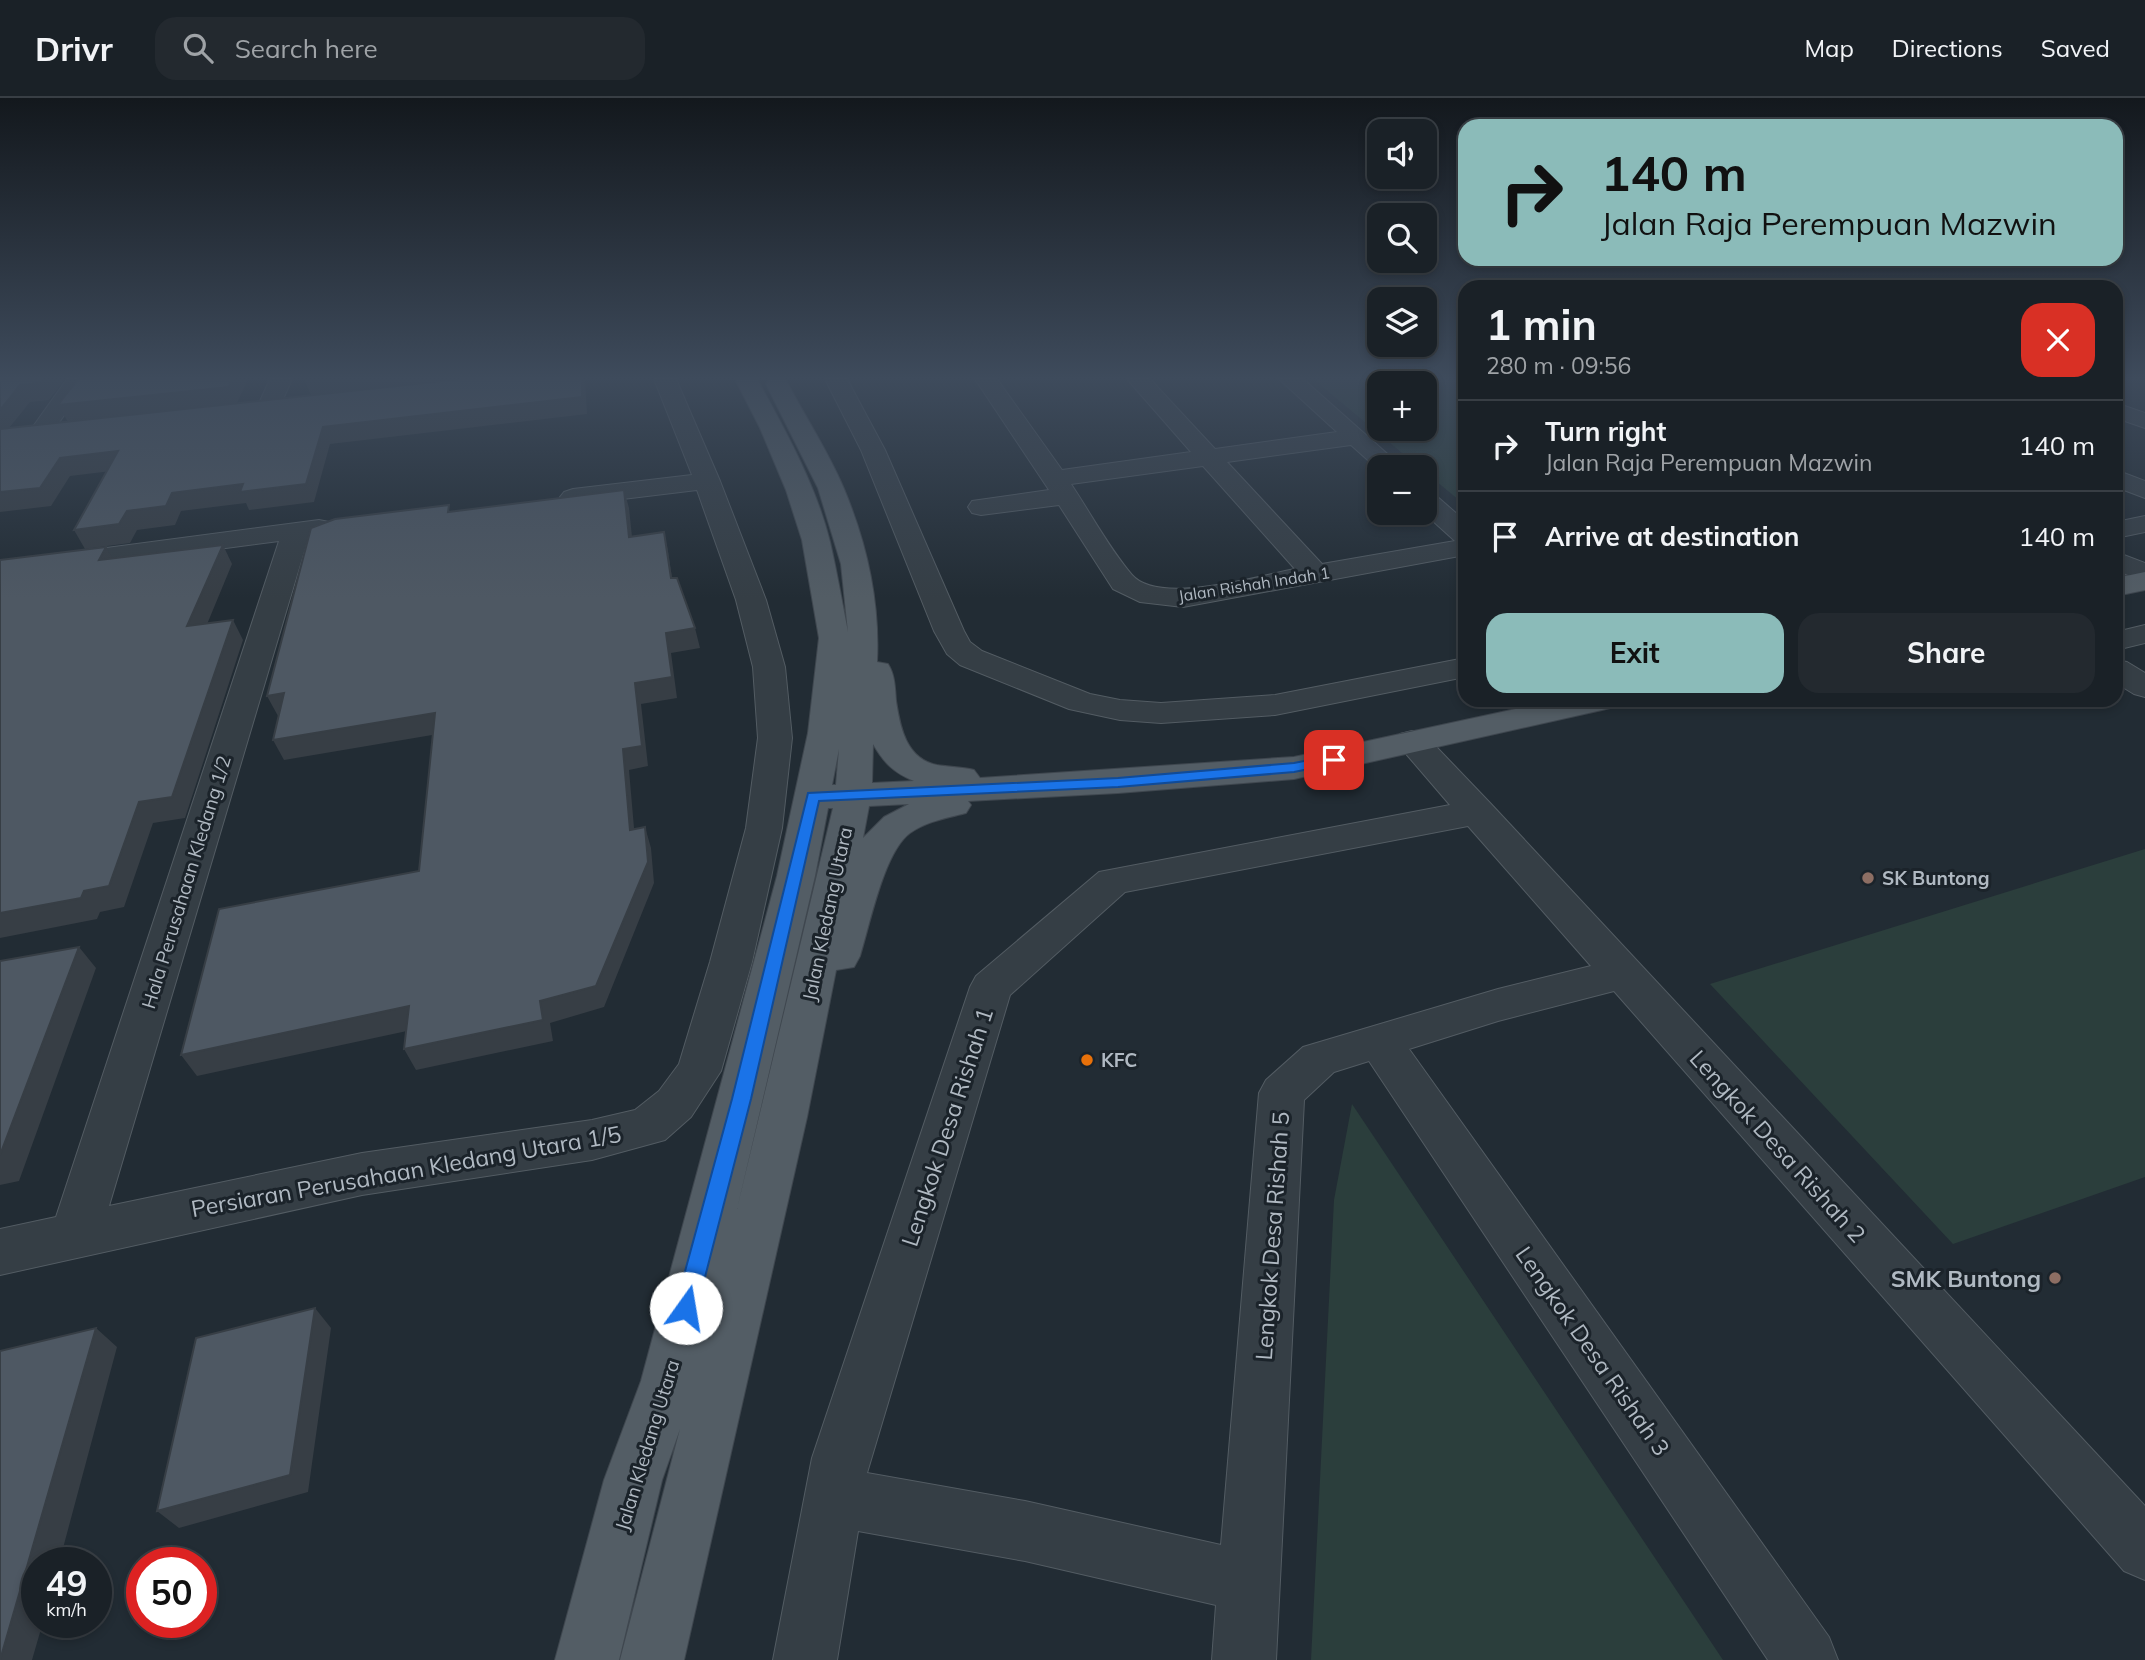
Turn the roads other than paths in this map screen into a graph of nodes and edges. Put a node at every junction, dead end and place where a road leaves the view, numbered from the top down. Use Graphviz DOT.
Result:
graph roads {
  1 [pos="695,452"];
  2 [pos="782,452"];
  3 [pos="813,452"];
  4 [pos="874,452"];
  5 [pos="1036,452"];
  6 [pos="1206,452"];
  7 [pos="1242,452"];
  8 [pos="1210,456"];
  9 [pos="707,481"];
  10 [pos="2123,481"];
  11 [pos="1059,488"];
  12 [pos="2145,490"];
  13 [pos="542,501"];
  14 [pos="981,507"];
  15 [pos="1437,510"];
  16 [pos="351,524"];
  17 [pos="2145,524"];
  18 [pos="1458,529"];
  19 [pos="2123,529"];
  20 [pos="296,531"];
  21 [pos="1458,548"];
  22 [pos="2123,563"];
  23 [pos="0,570"];
  24 [pos="2145,573"];
  25 [pos="1315,574"];
  26 [pos="2145,581"];
  27 [pos="2123,586"];
  28 [pos="864,622"];
  29 [pos="2145,634"];
  30 [pos="2123,639"];
  31 [pos="1458,668"];
  32 [pos="2123,673"];
  33 [pos="2145,687"];
  34 [pos="1570,707"];
  35 [pos="1412,741"];
  36 [pos="1118,782"];
  37 [pos="833,797"];
  38 [pos="1478,812"];
  39 [pos="1622,974"];
  40 [pos="1379,1041"];
  41 [pos="784,1117"];
  42 [pos="76,1233"];
  43 [pos="0,1252"];
  44 [pos="835,1497"];
  45 [pos="2145,1550"];
  46 [pos="1250,1582"];
  47 [pos="587,1660"];
  48 [pos="652,1660"];
  49 [pos="805,1660"];
  50 [pos="1244,1660"];
  51 [pos="1806,1660"];
  1 -- 9 [label="street"];
  2 -- 37 [label="main road, Jalan Kledang Utara"];
  3 -- 28 [label="main road, Jalan Kledang Utara"];
  4 -- 31 [label="street"];
  5 -- 11 [label="street, Jalan Rishah Indah 1"];
  6 -- 8 [label="street"];
  7 -- 8 [label="street"];
  8 -- 11 [label="street"];
  8 -- 25 [label="street"];
  9 -- 13 [label="street"];
  9 -- 42 [label="street, Persiaran Perusahaan Kledang Utara 1/5"];
  10 -- 12 [label="street"];
  11 -- 14 [label="street"];
  11 -- 25 [label="street, Jalan Rishah Indah 1"];
  15 -- 18 [label="street"];
  16 -- 20 [label="street"];
  17 -- 19 [label="street"];
  20 -- 23 [label="street"];
  20 -- 42 [label="street, Hala Perusahaan Kledang 1/2"];
  21 -- 25 [label="street, Jalan Rishah Indah 1"];
  22 -- 24 [label="street"];
  26 -- 27 [label="main road"];
  28 -- 36 [label="main road"];
  28 -- 37 [label="main road, Jalan Kledang Utara"];
  29 -- 30 [label="street"];
  32 -- 33 [label="street"];
  34 -- 35 [label="main road"];
  35 -- 36 [label="main road"];
  35 -- 38 [label="street, Lengkok Desa Rishah 2"];
  36 -- 37 [label="main road"];
  36 -- 41 [label="main road"];
  37 -- 41 [label="main road, Jalan Kledang Utara"];
  37 -- 47 [label="main road, Jalan Kledang Utara"];
  38 -- 39 [label="street, Lengkok Desa Rishah 2"];
  38 -- 44 [label="street, Lengkok Desa Rishah 1"];
  39 -- 40 [label="street, Lengkok Desa Rishah 5"];
  39 -- 45 [label="street, Lengkok Desa Rishah 2"];
  40 -- 46 [label="street, Lengkok Desa Rishah 5"];
  40 -- 51 [label="street, Lengkok Desa Rishah 3"];
  41 -- 48 [label="main road, Jalan Kledang Utara"];
  42 -- 43 [label="street, Persiaran Perusahaan Kledang Utara 1/5"];
  44 -- 46 [label="street"];
  44 -- 49 [label="street, Lengkok Desa Rishah 1"];
  46 -- 50 [label="street, Lengkok Desa Rishah 5"];
}
